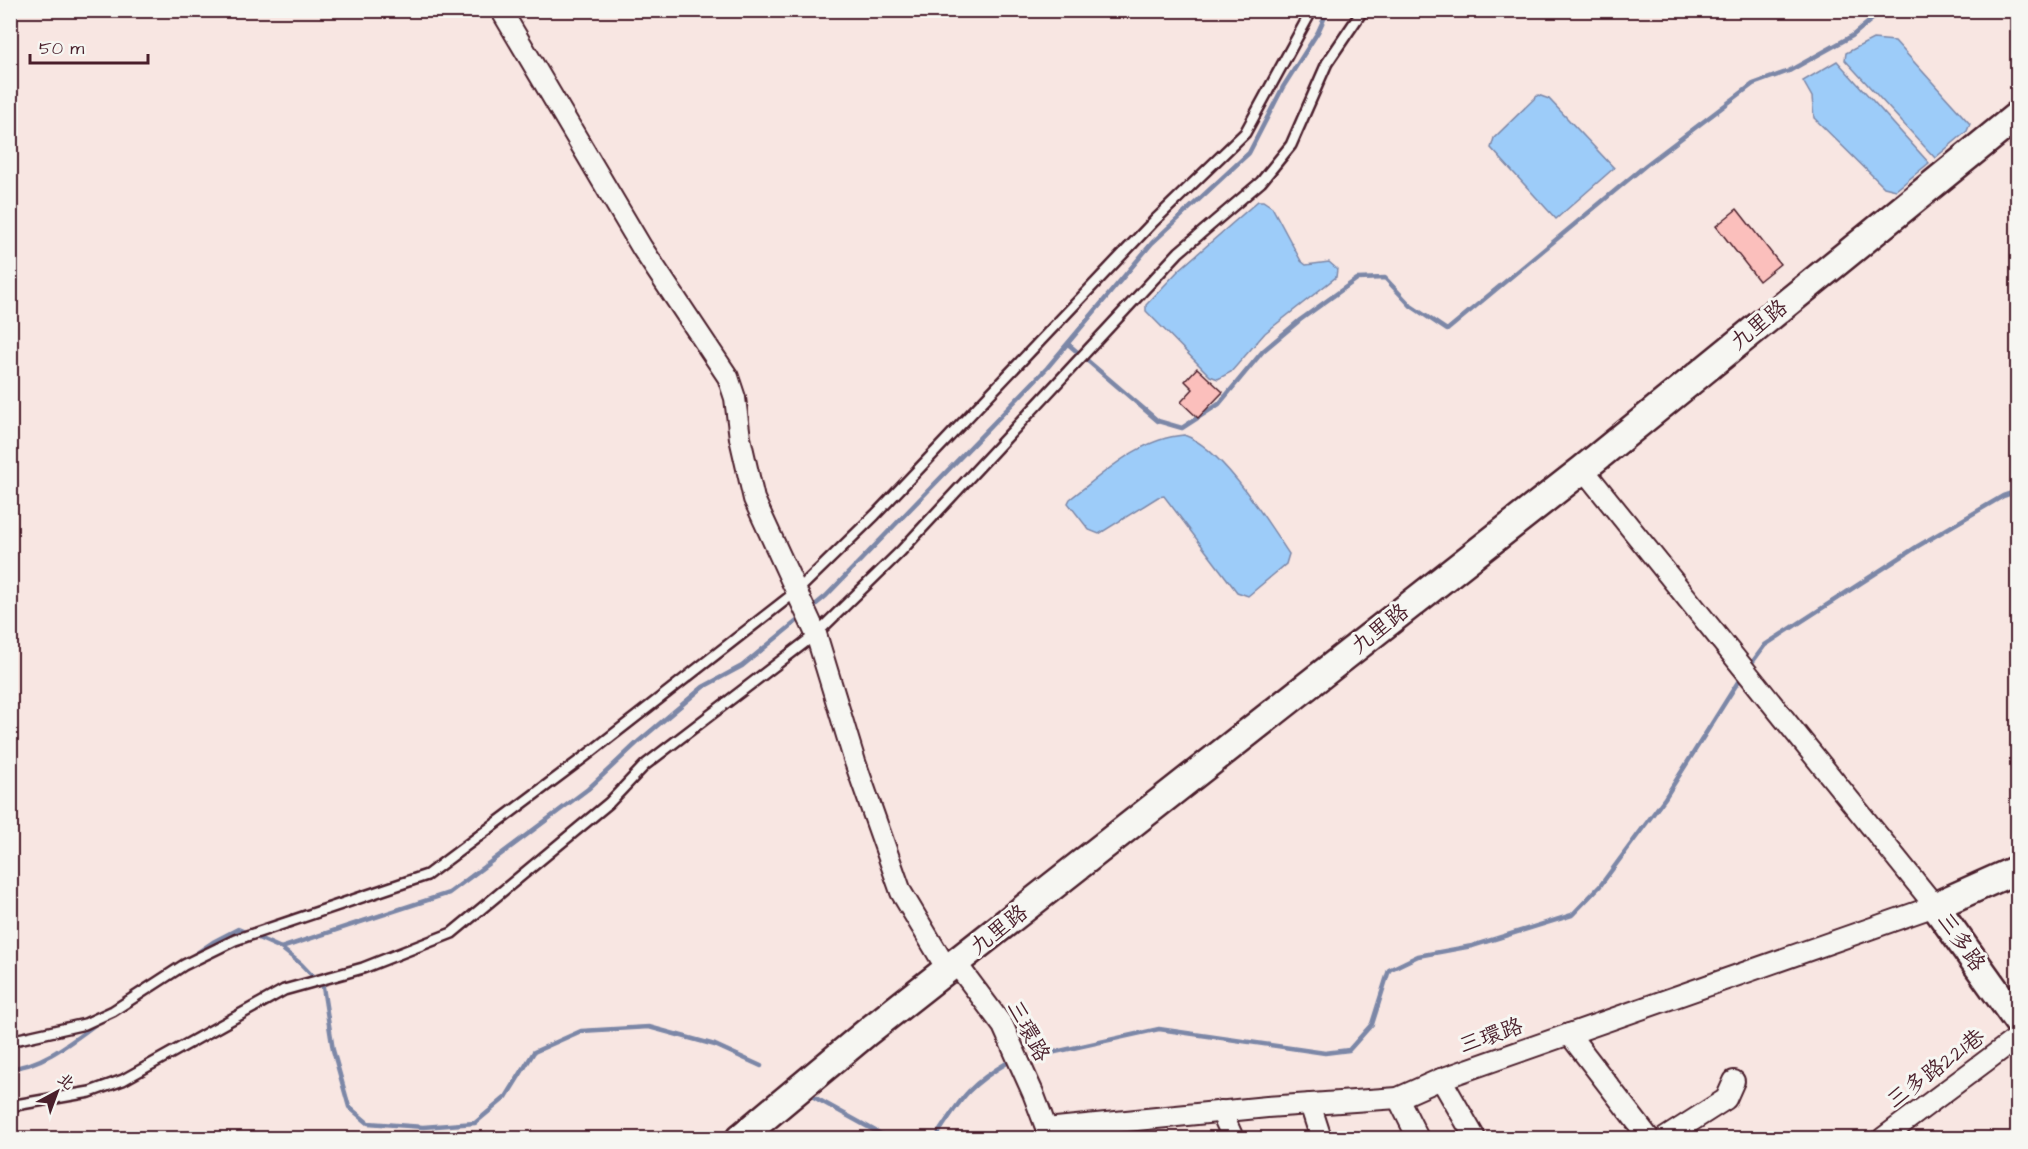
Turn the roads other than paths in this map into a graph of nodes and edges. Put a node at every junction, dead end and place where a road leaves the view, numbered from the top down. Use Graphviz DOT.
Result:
graph roads {
  1 [pos="501,10"];
  2 [pos="1312,10"];
  3 [pos="1363,10"];
  4 [pos="2018,115"];
  5 [pos="1583,469"];
  6 [pos="797,591"];
  7 [pos="816,634"];
  8 [pos="2018,869"];
  9 [pos="1935,906"];
  10 [pos="951,966"];
  11 [pos="2018,1022"];
  12 [pos="1569,1034"];
  13 [pos="2018,1037"];
  14 [pos="10,1041"];
  15 [pos="1441,1079"];
  16 [pos="1734,1081"];
  17 [pos="1398,1098"];
  18 [pos="1310,1104"];
  19 [pos="10,1106"];
  20 [pos="1221,1111"];
  21 [pos="1048,1134"];
  22 [pos="740,1138"];
  23 [pos="1233,1138"];
  24 [pos="1321,1138"];
  25 [pos="1418,1138"];
  26 [pos="1475,1138"];
  27 [pos="1649,1138"];
  28 [pos="1665,1138"];
  29 [pos="1883,1138"];
  1 -- 6 [label="street, 三環路"];
  2 -- 6 [label="lane"];
  3 -- 7 [label="lane"];
  4 -- 5 [label="street, 九里路"];
  5 -- 9 [label="street"];
  5 -- 10 [label="street, 九里路"];
  6 -- 7 [label="street, 三環路"];
  6 -- 14 [label="lane"];
  7 -- 10 [label="street, 三環路"];
  7 -- 19 [label="lane"];
  8 -- 9 [label="street, 三多路"];
  9 -- 11 [label="street, 三多路"];
  9 -- 12 [label="street, 三環路"];
  10 -- 21 [label="street, 三環路"];
  10 -- 22 [label="street, 九里路"];
  12 -- 15 [label="street, 三環路"];
  12 -- 27 [label="street"];
  13 -- 29 [label="street, 三多路221巷"];
  15 -- 17 [label="street, 三環路"];
  15 -- 26 [label="street"];
  16 -- 28 [label="street"];
  17 -- 18 [label="street, 三環路"];
  17 -- 25 [label="street"];
  18 -- 20 [label="street, 三環路"];
  18 -- 24 [label="street"];
  20 -- 21 [label="street, 三環路"];
  20 -- 23 [label="street"];
}
